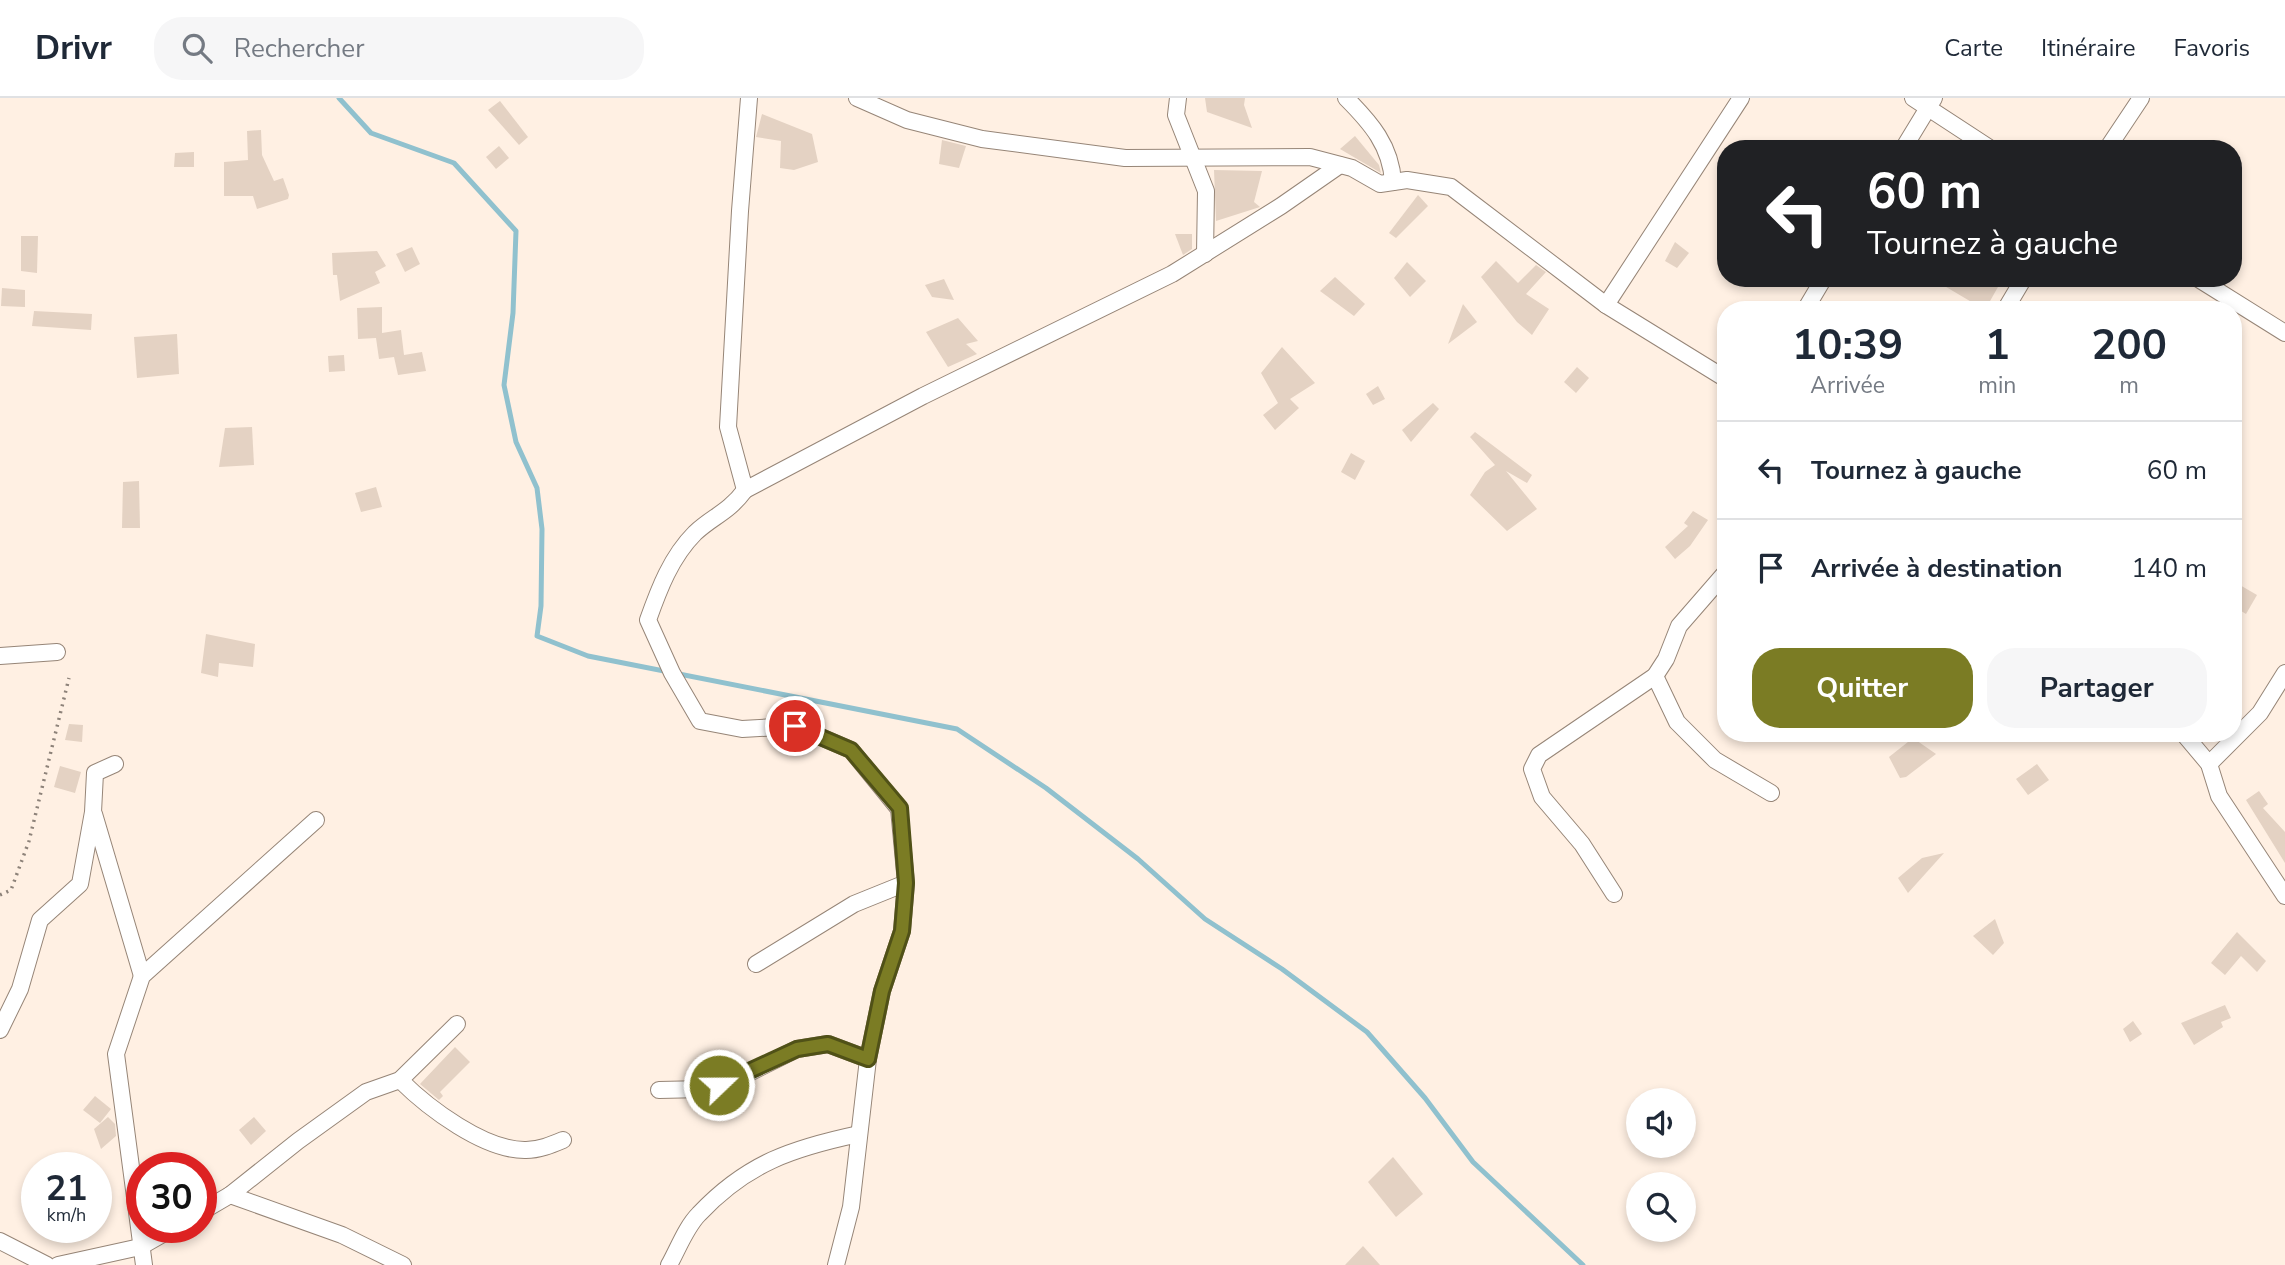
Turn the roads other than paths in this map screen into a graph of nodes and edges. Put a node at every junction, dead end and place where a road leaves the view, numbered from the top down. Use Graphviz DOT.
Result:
graph roads {
  1 [pos="749,98"];
  2 [pos="857,98"];
  3 [pos="1178,98"];
  4 [pos="1346,98"];
  5 [pos="1741,98"];
  6 [pos="1913,98"];
  7 [pos="2141,98"];
  8 [pos="1931,103"];
  9 [pos="1908,140"];
  10 [pos="1979,140"];
  11 [pos="2113,140"];
  12 [pos="1191,158"];
  13 [pos="1340,165"];
  14 [pos="1394,182"];
  15 [pos="1205,254"];
  16 [pos="2211,287"];
  17 [pos="2234,301"];
  18 [pos="1606,304"];
  19 [pos="2242,306"];
  20 [pos="2285,333"];
  21 [pos="1717,373"];
  22 [pos="745,490"];
  23 [pos="1717,582"];
  24 [pos="57,652"];
  25 [pos="0,656"];
  26 [pos="2285,673"];
  27 [pos="1655,676"];
  28 [pos="2242,731"];
  29 [pos="2191,742"];
  30 [pos="2231,742"];
  31 [pos="115,764"];
  32 [pos="2209,764"];
  33 [pos="1771,793"];
  34 [pos="93,812"];
  35 [pos="316,820"];
  36 [pos="906,883"];
  37 [pos="1615,894"];
  38 [pos="2285,896"];
  39 [pos="755,964"];
  40 [pos="142,976"];
  41 [pos="457,1024"];
  42 [pos="0,1030"];
  43 [pos="868,1059"];
  44 [pos="400,1080"];
  45 [pos="659,1090"];
  46 [pos="859,1134"];
  47 [pos="563,1140"];
  48 [pos="230,1195"];
  49 [pos="217,1203"];
  50 [pos="1,1239"];
  51 [pos="147,1243"];
  52 [pos="140,1247"];
  53 [pos="47,1265"];
  54 [pos="58,1265"];
  55 [pos="144,1265"];
  56 [pos="403,1265"];
  57 [pos="668,1265"];
  58 [pos="836,1265"];
  1 -- 22 [label="street"];
  2 -- 12 [label="street"];
  3 -- 12 [label="street"];
  4 -- 14 [label="street"];
  5 -- 18 [label="street"];
  6 -- 8 [label="street"];
  7 -- 11 [label="street"];
  8 -- 9 [label="street"];
  8 -- 10 [label="street"];
  12 -- 13 [label="street"];
  12 -- 15 [label="street"];
  13 -- 14 [label="street"];
  13 -- 15 [label="street"];
  14 -- 18 [label="street"];
  15 -- 22 [label="street"];
  16 -- 17 [label="street"];
  18 -- 21 [label="street"];
  19 -- 20 [label="street"];
  22 -- 36 [label="street"];
  23 -- 27 [label="street"];
  24 -- 25 [label="street"];
  26 -- 28 [label="street"];
  27 -- 33 [label="street"];
  27 -- 37 [label="street"];
  29 -- 32 [label="street"];
  30 -- 32 [label="street"];
  31 -- 34 [label="street"];
  32 -- 38 [label="street"];
  34 -- 40 [label="street"];
  34 -- 42 [label="street"];
  35 -- 40 [label="street"];
  36 -- 39 [label="street"];
  36 -- 43 [label="street"];
  40 -- 52 [label="street"];
  41 -- 44 [label="street"];
  43 -- 45 [label="street"];
  43 -- 46 [label="street"];
  44 -- 47 [label="street"];
  44 -- 48 [label="street"];
  46 -- 57 [label="street"];
  46 -- 58 [label="street"];
  48 -- 49 [label="street"];
  48 -- 56 [label="street"];
  50 -- 53 [label="street"];
  51 -- 52 [label="street"];
  52 -- 54 [label="street"];
  52 -- 55 [label="street"];
}
